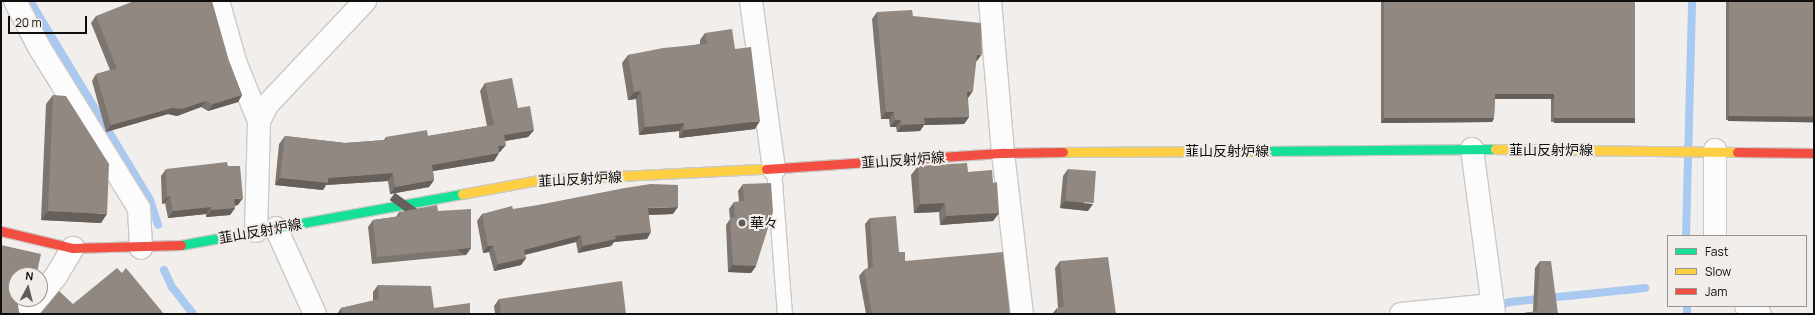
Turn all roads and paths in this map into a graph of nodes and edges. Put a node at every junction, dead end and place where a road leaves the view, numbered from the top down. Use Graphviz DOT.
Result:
graph roads {
  1 [pos="15,1"];
  2 [pos="218,1"];
  3 [pos="366,1"];
  4 [pos="751,1"];
  5 [pos="990,1"];
  6 [pos="259,121"];
  7 [pos="1472,149"];
  8 [pos="1715,150"];
  9 [pos="1814,152"];
  10 [pos="1003,153"];
  11 [pos="774,169"];
  12 [pos="266,230"];
  13 [pos="1,231"];
  14 [pos="1715,235"];
  15 [pos="73,248"];
  16 [pos="141,248"];
  17 [pos="48,286"];
  18 [pos="1748,307"];
  19 [pos="1494,309"];
  20 [pos="315,314"];
  21 [pos="785,314"];
  22 [pos="1022,314"];
  23 [pos="1401,314"];
  24 [pos="1760,314"];
  1 -- 16 [label="street"];
  2 -- 6 [label="street"];
  3 -- 6 [label="street"];
  4 -- 11 [label="street"];
  5 -- 10 [label="street"];
  6 -- 12 [label="street"];
  7 -- 8 [label="main road, 韮山反射炉線"];
  7 -- 10 [label="main road, 韮山反射炉線"];
  7 -- 19 [label="street"];
  8 -- 9 [label="main road, 韮山反射炉線"];
  8 -- 14 [label="street"];
  10 -- 11 [label="main road, 韮山反射炉線"];
  10 -- 22 [label="street"];
  11 -- 12 [label="main road, 韮山反射炉線"];
  11 -- 21 [label="lane"];
  12 -- 16 [label="main road, 韮山反射炉線"];
  12 -- 20 [label="street"];
  13 -- 15 [label="main road, 韮山反射炉線"];
  15 -- 16 [label="main road, 韮山反射炉線"];
  15 -- 17 [label="street"];
  18 -- 24 [label="street"];
  19 -- 23 [label="street"];
}
